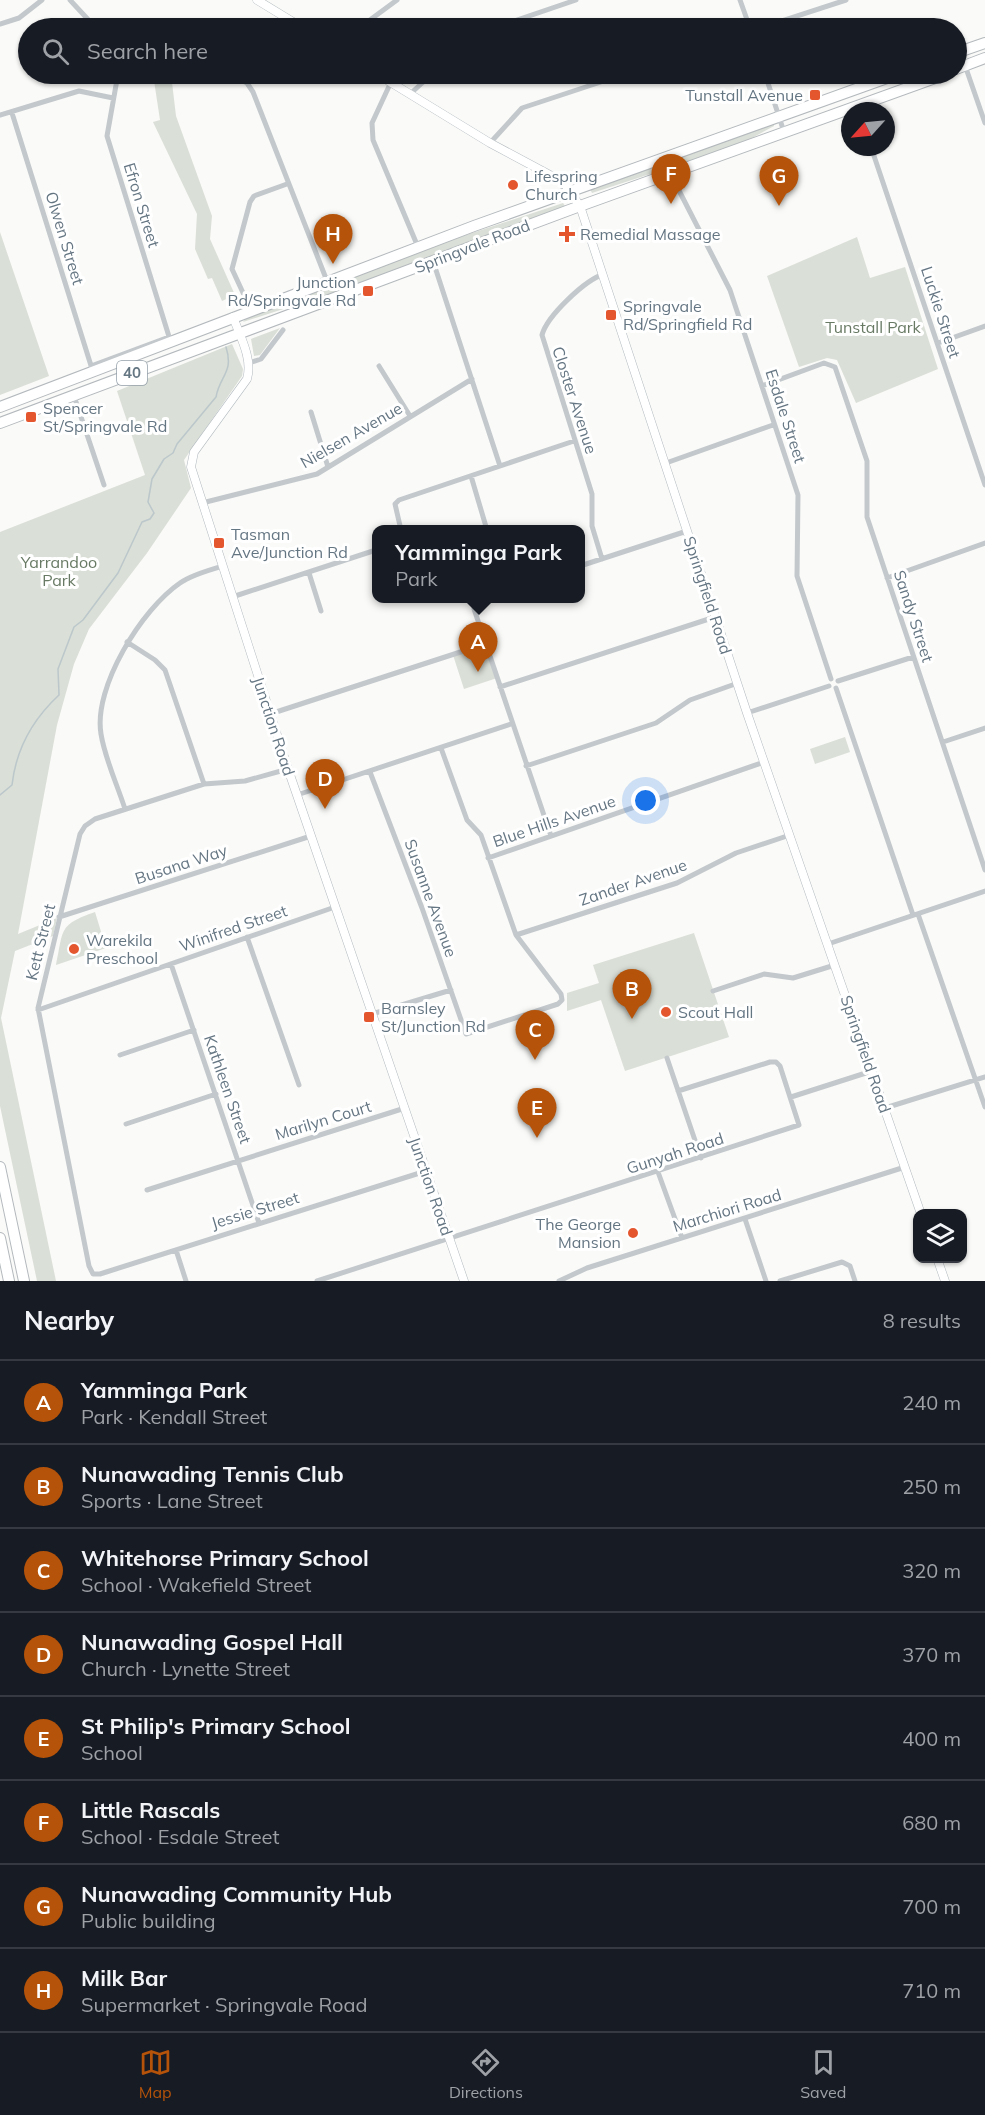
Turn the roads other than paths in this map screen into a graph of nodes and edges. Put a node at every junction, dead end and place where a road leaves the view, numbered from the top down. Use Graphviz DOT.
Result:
graph roads {
  1 [pos="42,0"];
  2 [pos="70,0"];
  3 [pos="257,0"];
  4 [pos="397,0"];
  5 [pos="576,0"];
  6 [pos="740,0"];
  7 [pos="846,0"];
  8 [pos="18,18"];
  9 [pos="19,18"];
  10 [pos="87,18"];
  11 [pos="287,18"];
  12 [pos="373,18"];
  13 [pos="523,18"];
  14 [pos="746,18"];
  15 [pos="791,18"];
  16 [pos="0,24"];
  17 [pos="985,43"];
  18 [pos="967,49"];
  19 [pos="985,58"];
  20 [pos="967,66"];
  21 [pos="967,82"];
  22 [pos="116,84"];
  23 [pos="245,84"];
  24 [pos="390,84"];
  25 [pos="394,84"];
  26 [pos="421,84"];
  27 [pos="595,84"];
  28 [pos="768,84"];
  29 [pos="868,84"];
  30 [pos="920,84"];
  31 [pos="850,90"];
  32 [pos="410,94"];
  33 [pos="113,98"];
  34 [pos="854,102"];
  35 [pos="875,102"];
  36 [pos="12,113"];
  37 [pos="841,114"];
  38 [pos="0,115"];
  39 [pos="778,115"];
  40 [pos="985,123"];
  41 [pos="784,132"];
  42 [pos="490,143"];
  43 [pos="874,156"];
  44 [pos="670,173"];
  45 [pos="287,184"];
  46 [pos="571,190"];
  47 [pos="580,206"];
  48 [pos="418,247"];
  49 [pos="433,261"];
  50 [pos="604,274"];
  51 [pos="327,281"];
  52 [pos="251,310"];
  53 [pos="233,317"];
  54 [pos="985,327"];
  55 [pos="283,330"];
  56 [pos="238,333"];
  57 [pos="170,340"];
  58 [pos="938,343"];
  59 [pos="249,363"];
  60 [pos="379,366"];
  61 [pos="92,369"];
  62 [pos="471,380"];
  63 [pos="762,386"];
  64 [pos="74,395"];
  65 [pos="0,407"];
  66 [pos="311,412"];
  67 [pos="410,416"];
  68 [pos="0,423"];
  69 [pos="773,425"];
  70 [pos="574,441"];
  71 [pos="666,463"];
  72 [pos="500,466"];
  73 [pos="328,467"];
  74 [pos="471,476"];
  75 [pos="104,485"];
  76 [pos="985,485"];
  77 [pos="202,503"];
  78 [pos="400,525"];
  79 [pos="486,525"];
  80 [pos="687,531"];
  81 [pos="985,543"];
  82 [pos="372,551"];
  83 [pos="602,559"];
  84 [pos="585,564"];
  85 [pos="223,566"];
  86 [pos="309,573"];
  87 [pos="887,578"];
  88 [pos="232,597"];
  89 [pos="476,603"];
  90 [pos="321,611"];
  91 [pos="715,617"];
  92 [pos="127,642"];
  93 [pos="485,644"];
  94 [pos="913,657"];
  95 [pos="831,679"];
  96 [pos="838,681"];
  97 [pos="738,683"];
  98 [pos="829,686"];
  99 [pos="500,687"];
  100 [pos="836,688"];
  101 [pos="747,713"];
  102 [pos="270,714"];
  103 [pos="511,724"];
  104 [pos="985,728"];
  105 [pos="943,742"];
  106 [pos="441,748"];
  107 [pos="764,762"];
  108 [pos="526,766"];
  109 [pos="288,769"];
  110 [pos="370,772"];
  111 [pos="204,784"];
  112 [pos="297,795"];
  113 [pos="125,809"];
  114 [pos="790,835"];
  115 [pos="311,836"];
  116 [pos="550,836"];
  117 [pos="488,858"];
  118 [pos="985,870"];
  119 [pos="985,891"];
  120 [pos="335,907"];
  121 [pos="916,914"];
  122 [pos="59,917"];
  123 [pos="516,935"];
  124 [pos="247,937"];
  125 [pos="828,944"];
  126 [pos="171,964"];
  127 [pos="835,965"];
  128 [pos="450,990"];
  129 [pos="713,991"];
  130 [pos="38,1010"];
  131 [pos="372,1014"];
  132 [pos="194,1030"];
  133 [pos="120,1055"];
  134 [pos="667,1058"];
  135 [pos="872,1071"];
  136 [pos="985,1077"];
  137 [pos="976,1080"];
  138 [pos="299,1085"];
  139 [pos="678,1091"];
  140 [pos="216,1094"];
  141 [pos="791,1097"];
  142 [pos="985,1107"];
  143 [pos="405,1108"];
  144 [pos="885,1108"];
  145 [pos="126,1124"];
  146 [pos="700,1158"];
  147 [pos="238,1160"];
  148 [pos="0,1167"];
  149 [pos="905,1167"];
  150 [pos="426,1171"];
  151 [pos="658,1172"];
  152 [pos="147,1190"];
  153 [pos="919,1209"];
  154 [pos="745,1219"];
  155 [pos="259,1223"];
  156 [pos="0,1238"];
  157 [pos="682,1238"];
  158 [pos="450,1239"];
  159 [pos="176,1250"];
  160 [pos="939,1263"];
  161 [pos="93,1274"];
  162 [pos="9,1281"];
  163 [pos="24,1281"];
  164 [pos="186,1281"];
  165 [pos="316,1281"];
  166 [pos="464,1281"];
  167 [pos="559,1281"];
  168 [pos="766,1281"];
  169 [pos="780,1281"];
  170 [pos="855,1281"];
  171 [pos="945,1281"];
  1 -- 9 [label="street"];
  2 -- 10 [label="street"];
  3 -- 11 [label="main road"];
  4 -- 12 [label="street"];
  5 -- 13 [label="street"];
  6 -- 14 [label="street"];
  7 -- 15 [label="street"];
  8 -- 16 [label="street"];
  17 -- 18 [label="highway"];
  19 -- 20 [label="highway"];
  21 -- 40 [label="street"];
  22 -- 33 [label="street, Efron Street"];
  23 -- 45 [label="street"];
  24 -- 48 [label="street"];
  25 -- 32 [label="main road, Springfield Road"];
  26 -- 32 [label="street"];
  27 -- 42 [label="street"];
  28 -- 39 [label="street"];
  29 -- 31 [label="highway, Springvale Road / 40"];
  30 -- 35 [label="highway, Springvale Road / 40"];
  31 -- 34 [label="street"];
  31 -- 39 [label="highway, Springvale Road / 40"];
  32 -- 42 [label="main road, Springfield Road"];
  33 -- 36 [label="street"];
  33 -- 57 [label="street, Efron Street"];
  36 -- 38 [label="street"];
  36 -- 61 [label="street, Olwen Street"];
  37 -- 41 [label="highway, Springvale Road / 40"];
  39 -- 41 [label="street"];
  39 -- 46 [label="highway, Springvale Road / 40"];
  41 -- 44 [label="highway, Springvale Road / 40"];
  42 -- 46 [label="main road, Springfield Road"];
  43 -- 58 [label="street, Luckie Street"];
  44 -- 47 [label="highway, Springvale Road / 40"];
  44 -- 63 [label="street, Esdale Street"];
  45 -- 51 [label="street"];
  45 -- 52 [label="street"];
  46 -- 47 [label="main road, Springfield Road"];
  46 -- 48 [label="highway, Springvale Road / 40"];
  47 -- 49 [label="highway, Springvale Road / 40"];
  47 -- 50 [label="main road, Springfield Road"];
  48 -- 51 [label="highway, Springvale Road / 40"];
  49 -- 56 [label="highway, Springvale Road / 40"];
  49 -- 62 [label="street"];
  50 -- 70 [label="street, Closter Avenue"];
  50 -- 71 [label="main road, Springfield Road"];
  51 -- 52 [label="highway, Springvale Road / 40"];
  52 -- 53 [label="highway, Springvale Road / 40"];
  53 -- 56 [label="main road"];
  53 -- 57 [label="highway, Springvale Road / 40"];
  54 -- 58 [label="street"];
  55 -- 59 [label="street"];
  56 -- 59 [label="main road"];
  56 -- 64 [label="highway, Springvale Road / 40"];
  57 -- 61 [label="highway, Springvale Road / 40"];
  58 -- 76 [label="street, Luckie Street"];
  59 -- 77 [label="main road, Junction Road"];
  60 -- 67 [label="street"];
  61 -- 65 [label="highway, Springvale Road / 40"];
  62 -- 67 [label="street, Nielsen Avenue"];
  62 -- 72 [label="street"];
  63 -- 69 [label="street, Esdale Street"];
  63 -- 87 [label="street, Sandy Street"];
  64 -- 68 [label="highway, Springvale Road / 40"];
  64 -- 75 [label="street"];
  66 -- 73 [label="street"];
  67 -- 73 [label="street, Nielsen Avenue"];
  69 -- 71 [label="street"];
  69 -- 95 [label="street, Esdale Street"];
  70 -- 72 [label="street"];
  70 -- 83 [label="street, Closter Avenue"];
  71 -- 80 [label="main road, Springfield Road"];
  72 -- 74 [label="street"];
  73 -- 77 [label="street, Nielsen Avenue"];
  74 -- 78 [label="street"];
  74 -- 79 [label="street"];
  77 -- 85 [label="main road, Junction Road"];
  80 -- 83 [label="street"];
  80 -- 91 [label="main road, Springfield Road"];
  81 -- 87 [label="street"];
  82 -- 86 [label="street"];
  83 -- 84 [label="street"];
  85 -- 88 [label="main road, Junction Road"];
  85 -- 92 [label="street"];
  86 -- 88 [label="street"];
  86 -- 90 [label="street"];
  87 -- 94 [label="street, Sandy Street"];
  88 -- 102 [label="main road, Junction Road"];
  89 -- 93 [label="street"];
  91 -- 97 [label="main road, Springfield Road"];
  91 -- 99 [label="street"];
  92 -- 111 [label="street"];
  92 -- 113 [label="street"];
  93 -- 99 [label="street"];
  93 -- 102 [label="street"];
  94 -- 96 [label="street"];
  94 -- 105 [label="street, Sandy Street"];
  95 -- 96 [label="street"];
  95 -- 98 [label="street"];
  96 -- 100 [label="street"];
  97 -- 101 [label="main road, Springfield Road"];
  97 -- 108 [label="street"];
  98 -- 100 [label="street"];
  98 -- 101 [label="street"];
  99 -- 103 [label="street"];
  100 -- 121 [label="street"];
  101 -- 107 [label="main road, Springfield Road"];
  102 -- 109 [label="main road, Junction Road"];
  103 -- 106 [label="street"];
  103 -- 108 [label="street"];
  104 -- 105 [label="street"];
  105 -- 118 [label="street, Sandy Street"];
  106 -- 110 [label="street"];
  106 -- 117 [label="street"];
  107 -- 114 [label="main road, Springfield Road"];
  107 -- 116 [label="street, Blue Hills Avenue"];
  108 -- 116 [label="street"];
  109 -- 111 [label="street, Kett Street"];
  109 -- 112 [label="main road, Junction Road"];
  110 -- 112 [label="street"];
  110 -- 128 [label="street, Susanne Avenue"];
  111 -- 113 [label="street, Kett Street"];
  112 -- 115 [label="main road, Junction Road"];
  113 -- 122 [label="street, Kett Street"];
  114 -- 123 [label="street, Zander Avenue"];
  114 -- 125 [label="main road, Springfield Road"];
  115 -- 120 [label="main road, Junction Road"];
  115 -- 122 [label="street, Busana Way"];
  116 -- 117 [label="street, Blue Hills Avenue"];
  117 -- 123 [label="street"];
  119 -- 121 [label="street"];
  120 -- 124 [label="street, Winifred Street"];
  120 -- 131 [label="main road, Junction Road"];
  121 -- 125 [label="street"];
  121 -- 137 [label="street"];
  122 -- 130 [label="street, Kett Street"];
  123 -- 128 [label="street, Susanne Avenue"];
  124 -- 126 [label="street, Winifred Street"];
  124 -- 138 [label="street"];
  125 -- 127 [label="main road, Springfield Road"];
  126 -- 130 [label="street, Winifred Street"];
  126 -- 132 [label="street, Kathleen Street"];
  127 -- 129 [label="street"];
  127 -- 135 [label="main road, Springfield Road"];
  128 -- 131 [label="street"];
  130 -- 161 [label="street, Kett Street"];
  131 -- 143 [label="main road, Junction Road"];
  132 -- 133 [label="street"];
  132 -- 140 [label="street, Kathleen Street"];
  134 -- 139 [label="street"];
  135 -- 141 [label="street"];
  135 -- 144 [label="main road, Springfield Road"];
  136 -- 137 [label="street"];
  137 -- 142 [label="street"];
  137 -- 144 [label="street"];
  139 -- 141 [label="street, Gunyah Road"];
  139 -- 146 [label="street"];
  140 -- 145 [label="street"];
  140 -- 147 [label="street, Kathleen Street"];
  141 -- 146 [label="street, Gunyah Road"];
  143 -- 147 [label="street, Marilyn Court"];
  143 -- 150 [label="main road, Junction Road"];
  144 -- 149 [label="main road, Springfield Road"];
  146 -- 151 [label="street, Gunyah Road"];
  147 -- 152 [label="street, Marilyn Court"];
  147 -- 155 [label="street, Kathleen Street"];
  148 -- 163 [label="highway"];
  149 -- 153 [label="main road, Springfield Road"];
  149 -- 154 [label="street, Marchiori Road"];
  150 -- 155 [label="street, Jessie Street"];
  150 -- 158 [label="main road, Junction Road"];
  151 -- 157 [label="street"];
  151 -- 158 [label="street, Gunyah Road"];
  154 -- 157 [label="street, Marchiori Road"];
  154 -- 168 [label="street"];
  155 -- 159 [label="street, Jessie Street"];
  156 -- 162 [label="highway"];
  157 -- 167 [label="street, Marchiori Road"];
  158 -- 165 [label="street, Gunyah Road"];
  158 -- 166 [label="main road, Junction Road"];
  159 -- 161 [label="street, Jessie Street"];
  159 -- 164 [label="street"];
  160 -- 171 [label="main road"];
  169 -- 170 [label="street"];
}
